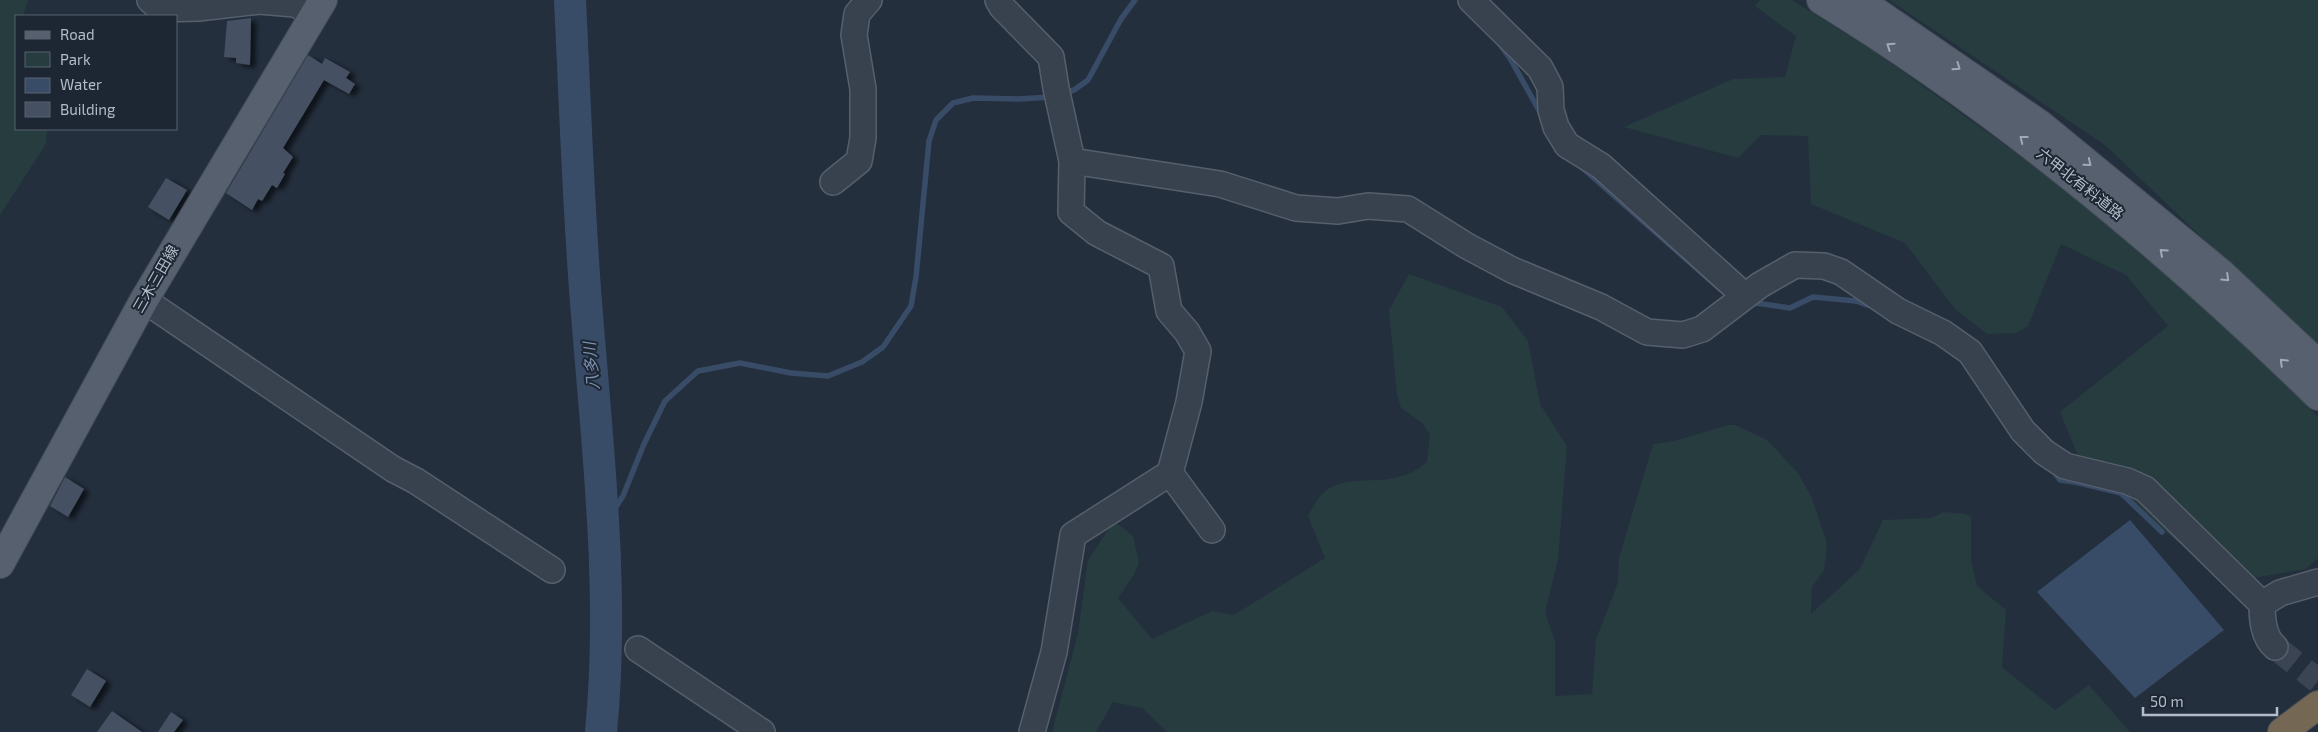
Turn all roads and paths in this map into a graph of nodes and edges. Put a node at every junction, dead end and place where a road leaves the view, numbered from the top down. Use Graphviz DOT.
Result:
graph roads {
  1 [pos="150,0"];
  2 [pos="869,0"];
  3 [pos="998,0"];
  4 [pos="1472,0"];
  5 [pos="1821,0"];
  6 [pos="1859,0"];
  7 [pos="318,7"];
  8 [pos="1072,161"];
  9 [pos="833,182"];
  10 [pos="1735,287"];
  11 [pos="144,300"];
  12 [pos="2318,364"];
  13 [pos="2318,396"];
  14 [pos="1170,472"];
  15 [pos="1212,530"];
  16 [pos="0,564"];
  17 [pos="552,570"];
  18 [pos="2318,582"];
  19 [pos="2262,604"];
  20 [pos="2275,647"];
  21 [pos="638,649"];
  22 [pos="2318,705"];
  23 [pos="2318,726"];
  24 [pos="762,732"];
  25 [pos="1032,732"];
  26 [pos="2282,732"];
  27 [pos="2309,732"];
  1 -- 7 [label="street"];
  2 -- 9 [label="street"];
  3 -- 8 [label="street"];
  4 -- 10 [label="street"];
  13 -- 5 [label="main road, 六甲北有料道路, one-way"];
  6 -- 12 [label="main road, 六甲北有料道路, one-way"];
  7 -- 11 [label="main road, 三木三田線"];
  8 -- 14 [label="street"];
  8 -- 19 [label="street"];
  11 -- 16 [label="main road, 三木三田線"];
  11 -- 17 [label="street"];
  14 -- 15 [label="street"];
  14 -- 25 [label="street"];
  18 -- 19 [label="street"];
  19 -- 20 [label="street"];
  21 -- 24 [label="street"];
  22 -- 26 [label="highway"];
  23 -- 27 [label="highway"];
}
